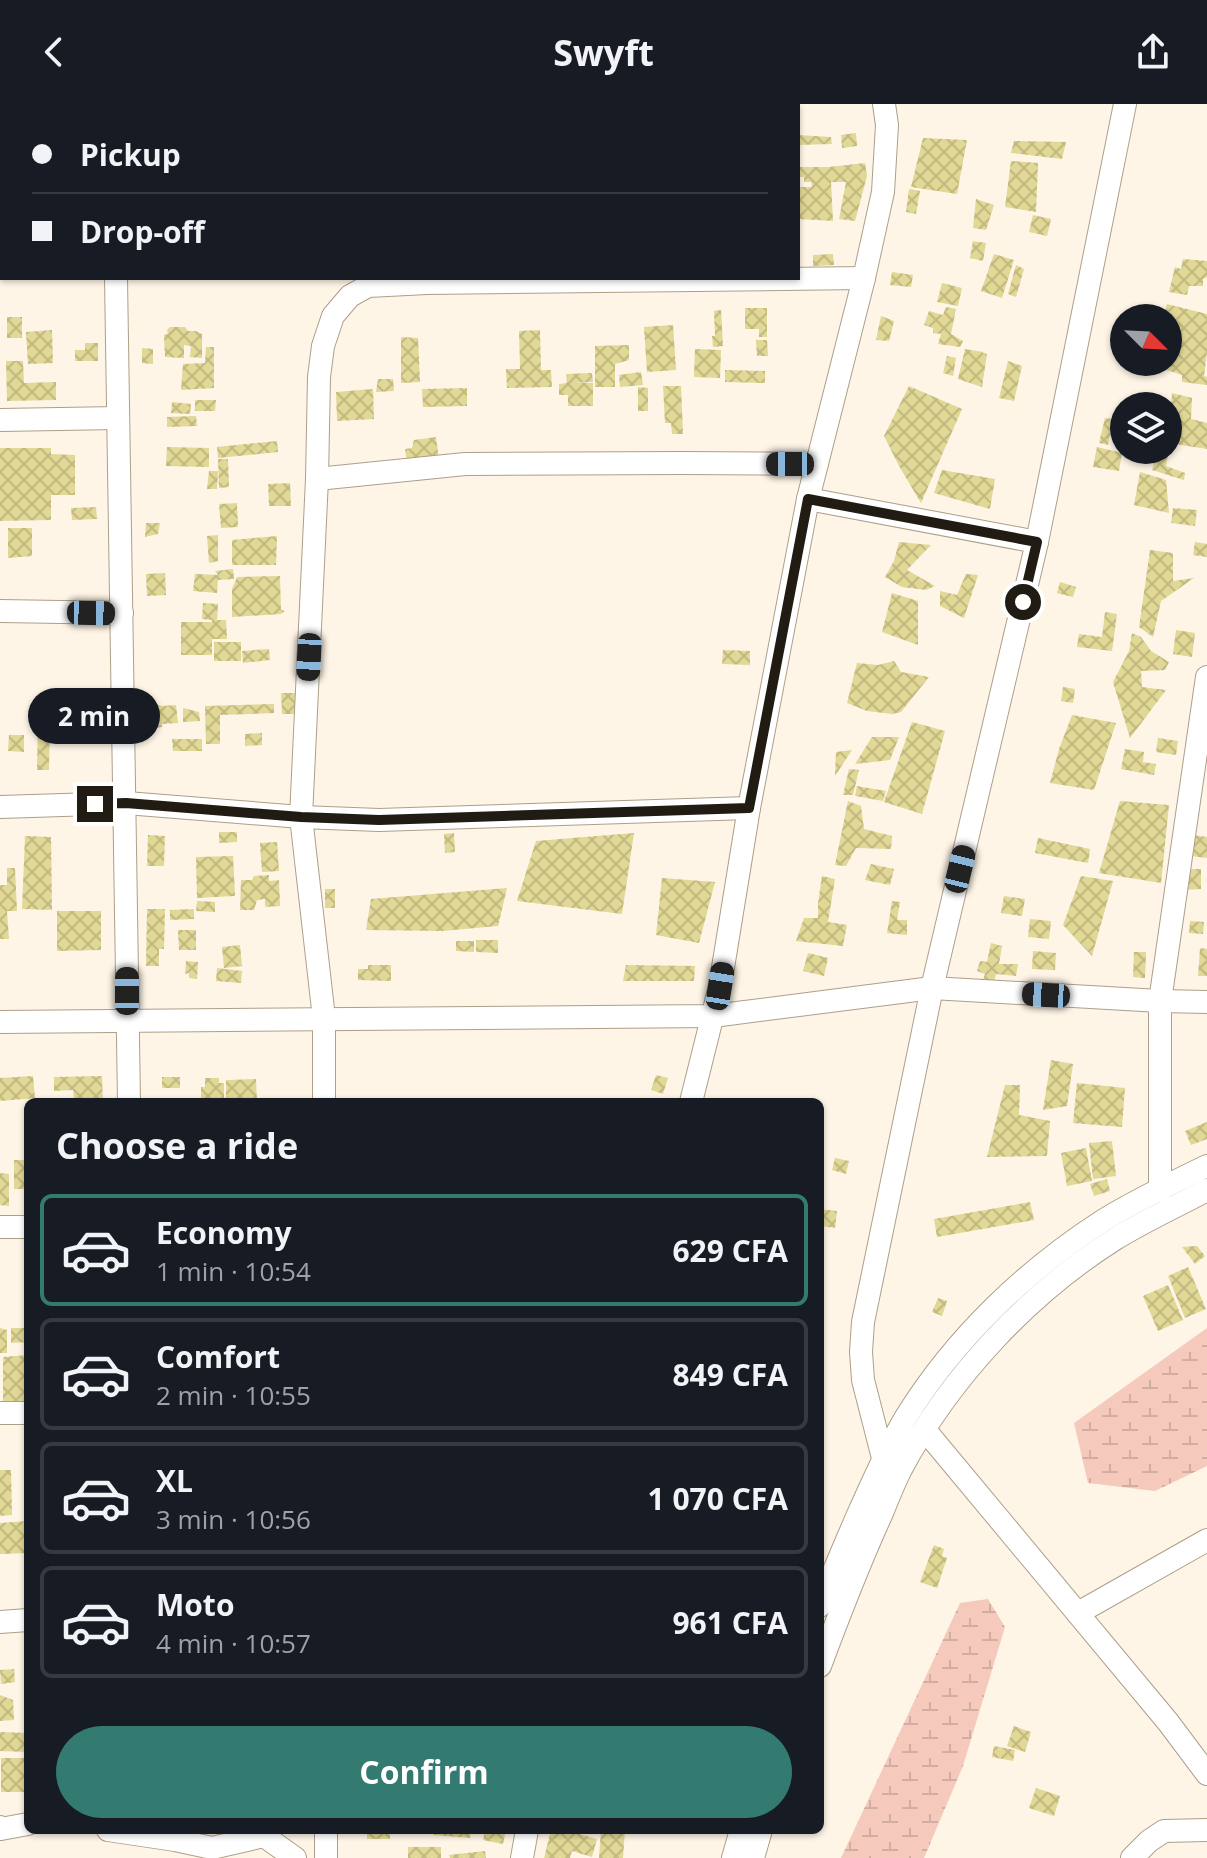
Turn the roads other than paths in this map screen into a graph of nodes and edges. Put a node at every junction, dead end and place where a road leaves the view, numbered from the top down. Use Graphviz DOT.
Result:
graph roads {
  1 [pos="884,104"];
  2 [pos="1125,104"];
  3 [pos="864,278"];
  4 [pos="800,279"];
  5 [pos="116,280"];
  6 [pos="689,280"];
  7 [pos="118,418"];
  8 [pos="0,420"];
  9 [pos="817,464"];
  10 [pos="317,479"];
  11 [pos="808,499"];
  12 [pos="1037,542"];
  13 [pos="0,611"];
  14 [pos="122,613"];
  15 [pos="1207,677"];
  16 [pos="126,803"];
  17 [pos="0,807"];
  18 [pos="749,808"];
  19 [pos="301,817"];
  20 [pos="932,988"];
  21 [pos="1160,1001"];
  22 [pos="1207,1002"];
  23 [pos="713,1016"];
  24 [pos="324,1018"];
  25 [pos="0,1022"];
  26 [pos="128,1022"];
  27 [pos="129,1098"];
  28 [pos="324,1098"];
  29 [pos="692,1098"];
  30 [pos="1207,1166"];
  31 [pos="1207,1190"];
  32 [pos="1160,1191"];
  33 [pos="0,1227"];
  34 [pos="24,1227"];
  35 [pos="0,1413"];
  36 [pos="24,1413"];
  37 [pos="925,1430"];
  38 [pos="892,1463"];
  39 [pos="1207,1540"];
  40 [pos="824,1598"];
  41 [pos="1078,1613"];
  42 [pos="24,1620"];
  43 [pos="0,1622"];
  44 [pos="825,1636"];
  45 [pos="1207,1774"];
  46 [pos="24,1825"];
  47 [pos="0,1827"];
  48 [pos="1207,1830"];
  49 [pos="135,1834"];
  50 [pos="326,1834"];
  51 [pos="526,1834"];
  52 [pos="740,1834"];
  53 [pos="760,1834"];
  54 [pos="295,1858"];
  55 [pos="326,1858"];
  56 [pos="522,1858"];
  57 [pos="733,1858"];
  58 [pos="753,1858"];
  59 [pos="1132,1858"];
  1 -- 3 [label="street"];
  2 -- 12 [label="street"];
  3 -- 4 [label="street"];
  3 -- 9 [label="street"];
  5 -- 7 [label="street"];
  6 -- 10 [label="street"];
  7 -- 8 [label="street"];
  7 -- 14 [label="street"];
  9 -- 10 [label="street"];
  9 -- 11 [label="street"];
  10 -- 19 [label="street"];
  11 -- 12 [label="street"];
  11 -- 18 [label="street"];
  12 -- 20 [label="street"];
  13 -- 14 [label="street"];
  14 -- 16 [label="street"];
  15 -- 21 [label="street"];
  16 -- 17 [label="street"];
  16 -- 19 [label="street"];
  16 -- 26 [label="street"];
  18 -- 19 [label="street"];
  18 -- 23 [label="street"];
  19 -- 24 [label="street"];
  20 -- 21 [label="street"];
  20 -- 23 [label="street"];
  20 -- 38 [label="street"];
  21 -- 22 [label="street"];
  21 -- 32 [label="street"];
  23 -- 24 [label="street"];
  23 -- 29 [label="street"];
  24 -- 26 [label="street"];
  24 -- 28 [label="street"];
  25 -- 26 [label="street"];
  26 -- 27 [label="street"];
  30 -- 32 [label="street"];
  31 -- 37 [label="street"];
  32 -- 38 [label="street"];
  33 -- 34 [label="street"];
  35 -- 36 [label="street"];
  37 -- 38 [label="street"];
  37 -- 41 [label="street"];
  38 -- 40 [label="street"];
  38 -- 44 [label="street"];
  39 -- 41 [label="street"];
  41 -- 45 [label="street"];
  42 -- 43 [label="street"];
  46 -- 47 [label="street"];
  48 -- 59 [label="street"];
  49 -- 54 [label="street"];
  50 -- 55 [label="street"];
  51 -- 56 [label="street"];
  52 -- 57 [label="street"];
  53 -- 58 [label="street"];
}
